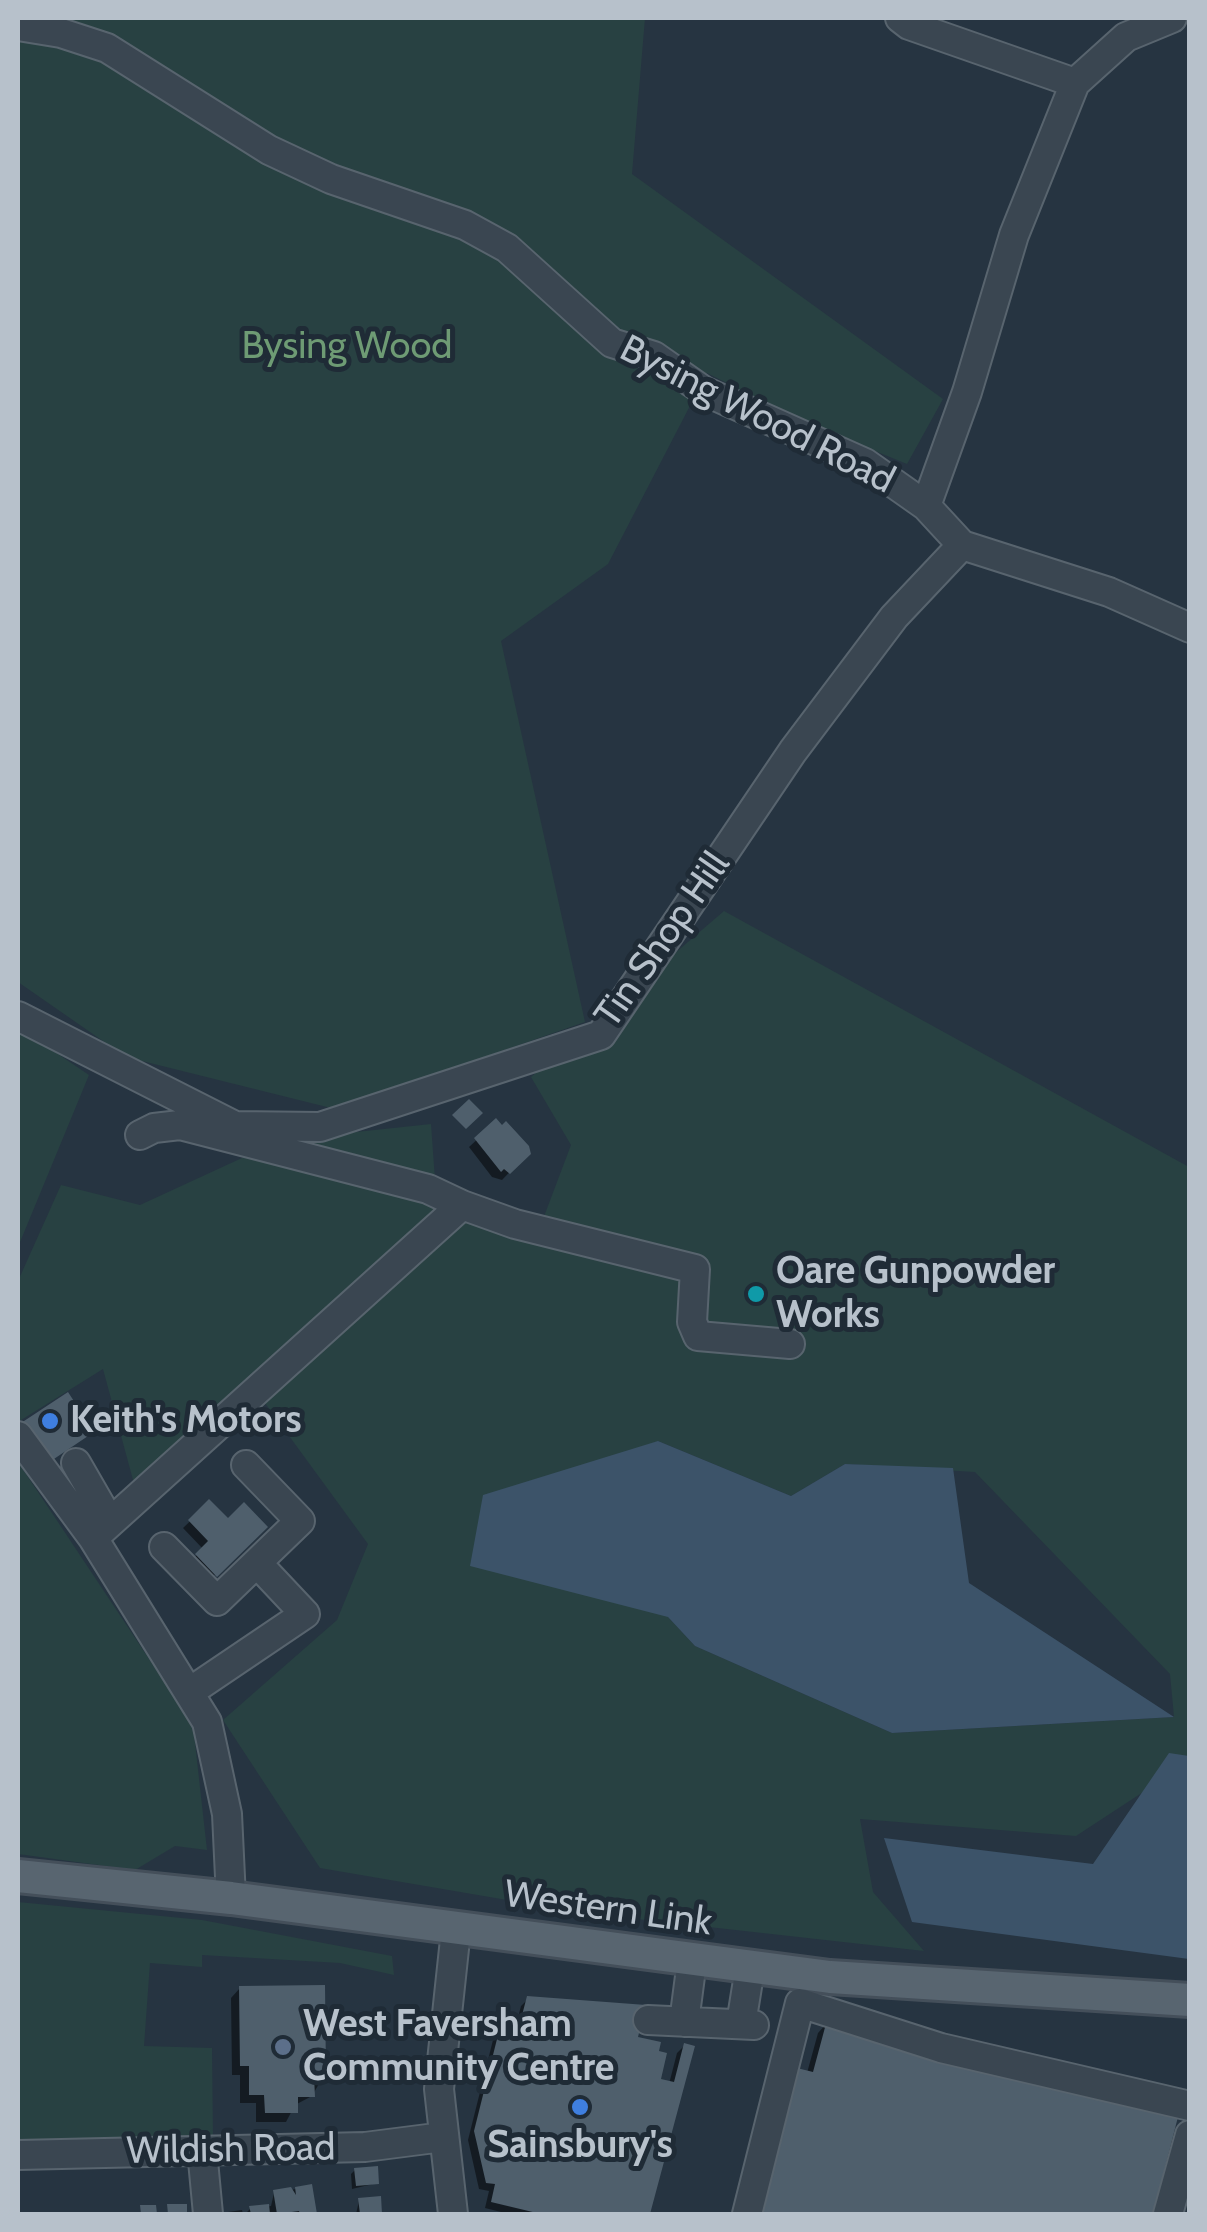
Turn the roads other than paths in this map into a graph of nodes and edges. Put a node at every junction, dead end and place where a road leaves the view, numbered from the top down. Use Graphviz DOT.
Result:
graph roads {
  1 [pos="900,18"];
  2 [pos="1172,18"];
  3 [pos="18,26"];
  4 [pos="1074,83"];
  5 [pos="926,506"];
  6 [pos="962,545"];
  7 [pos="1190,628"];
  8 [pos="18,1016"];
  9 [pos="140,1135"];
  10 [pos="462,1205"];
  11 [pos="790,1344"];
  12 [pos="18,1436"];
  13 [pos="76,1463"];
  14 [pos="246,1465"];
  15 [pos="102,1530"];
  16 [pos="164,1547"];
  17 [pos="257,1562"];
  18 [pos="191,1692"];
  19 [pos="18,1876"];
  20 [pos="230,1898"];
  21 [pos="456,1930"];
  22 [pos="692,1961"];
  23 [pos="750,1968"];
  24 [pos="1190,2000"];
  25 [pos="648,2020"];
  26 [pos="684,2022"];
  27 [pos="1190,2106"];
  28 [pos="1190,2135"];
  29 [pos="443,2137"];
  30 [pos="202,2150"];
  31 [pos="18,2155"];
  32 [pos="1190,2199"];
  33 [pos="208,2214"];
  34 [pos="452,2214"];
  35 [pos="747,2214"];
  36 [pos="1168,2214"];
  37 [pos="1186,2214"];
  1 -- 4 [label="street"];
  2 -- 4 [label="street"];
  3 -- 5 [label="street, Bysing Wood Road"];
  4 -- 5 [label="street"];
  5 -- 6 [label="street, Bysing Wood Road"];
  6 -- 7 [label="street"];
  6 -- 8 [label="street, Tin Shop Hill"];
  9 -- 10 [label="street"];
  10 -- 11 [label="street"];
  10 -- 15 [label="street"];
  12 -- 15 [label="street"];
  13 -- 15 [label="street"];
  14 -- 17 [label="street"];
  15 -- 18 [label="street"];
  16 -- 17 [label="street"];
  17 -- 18 [label="street"];
  18 -- 20 [label="street"];
  19 -- 20 [label="main road, Western Link"];
  20 -- 21 [label="main road, Western Link"];
  21 -- 22 [label="main road, Western Link"];
  21 -- 29 [label="street"];
  22 -- 23 [label="main road, Western Link"];
  22 -- 26 [label="street"];
  23 -- 24 [label="main road, Western Link"];
  23 -- 26 [label="street"];
  25 -- 26 [label="street"];
  27 -- 35 [label="street"];
  28 -- 36 [label="street"];
  29 -- 30 [label="street, Wildish Road"];
  29 -- 34 [label="street"];
  30 -- 31 [label="street, Wildish Road"];
  30 -- 33 [label="street"];
  32 -- 37 [label="street"];
}
